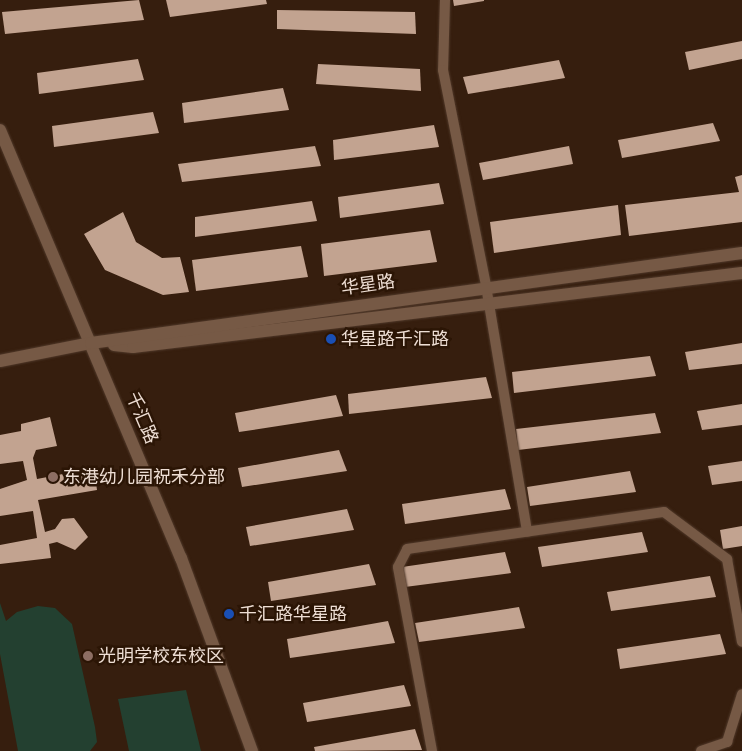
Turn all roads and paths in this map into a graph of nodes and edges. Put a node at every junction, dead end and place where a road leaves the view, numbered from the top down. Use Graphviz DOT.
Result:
graph roads {
  1 [pos="445,0"];
  2 [pos="0,130"];
  3 [pos="742,253"];
  4 [pos="742,273"];
  5 [pos="486,286"];
  6 [pos="489,303"];
  7 [pos="91,343"];
  8 [pos="0,361"];
  9 [pos="527,532"];
  10 [pos="742,642"];
  11 [pos="742,694"];
  12 [pos="252,751"];
  13 [pos="432,751"];
  14 [pos="701,751"];
  1 -- 5 [label="street"];
  2 -- 7 [label="street, 千汇路"];
  3 -- 5 [label="street, 华星路"];
  4 -- 6 [label="street"];
  5 -- 6 [label="street"];
  5 -- 7 [label="street, 华星路"];
  6 -- 7 [label="street"];
  6 -- 9 [label="street"];
  7 -- 8 [label="street, 华星路"];
  7 -- 12 [label="street, 千汇路"];
  9 -- 10 [label="street"];
  9 -- 13 [label="street"];
  11 -- 14 [label="street"];
}
